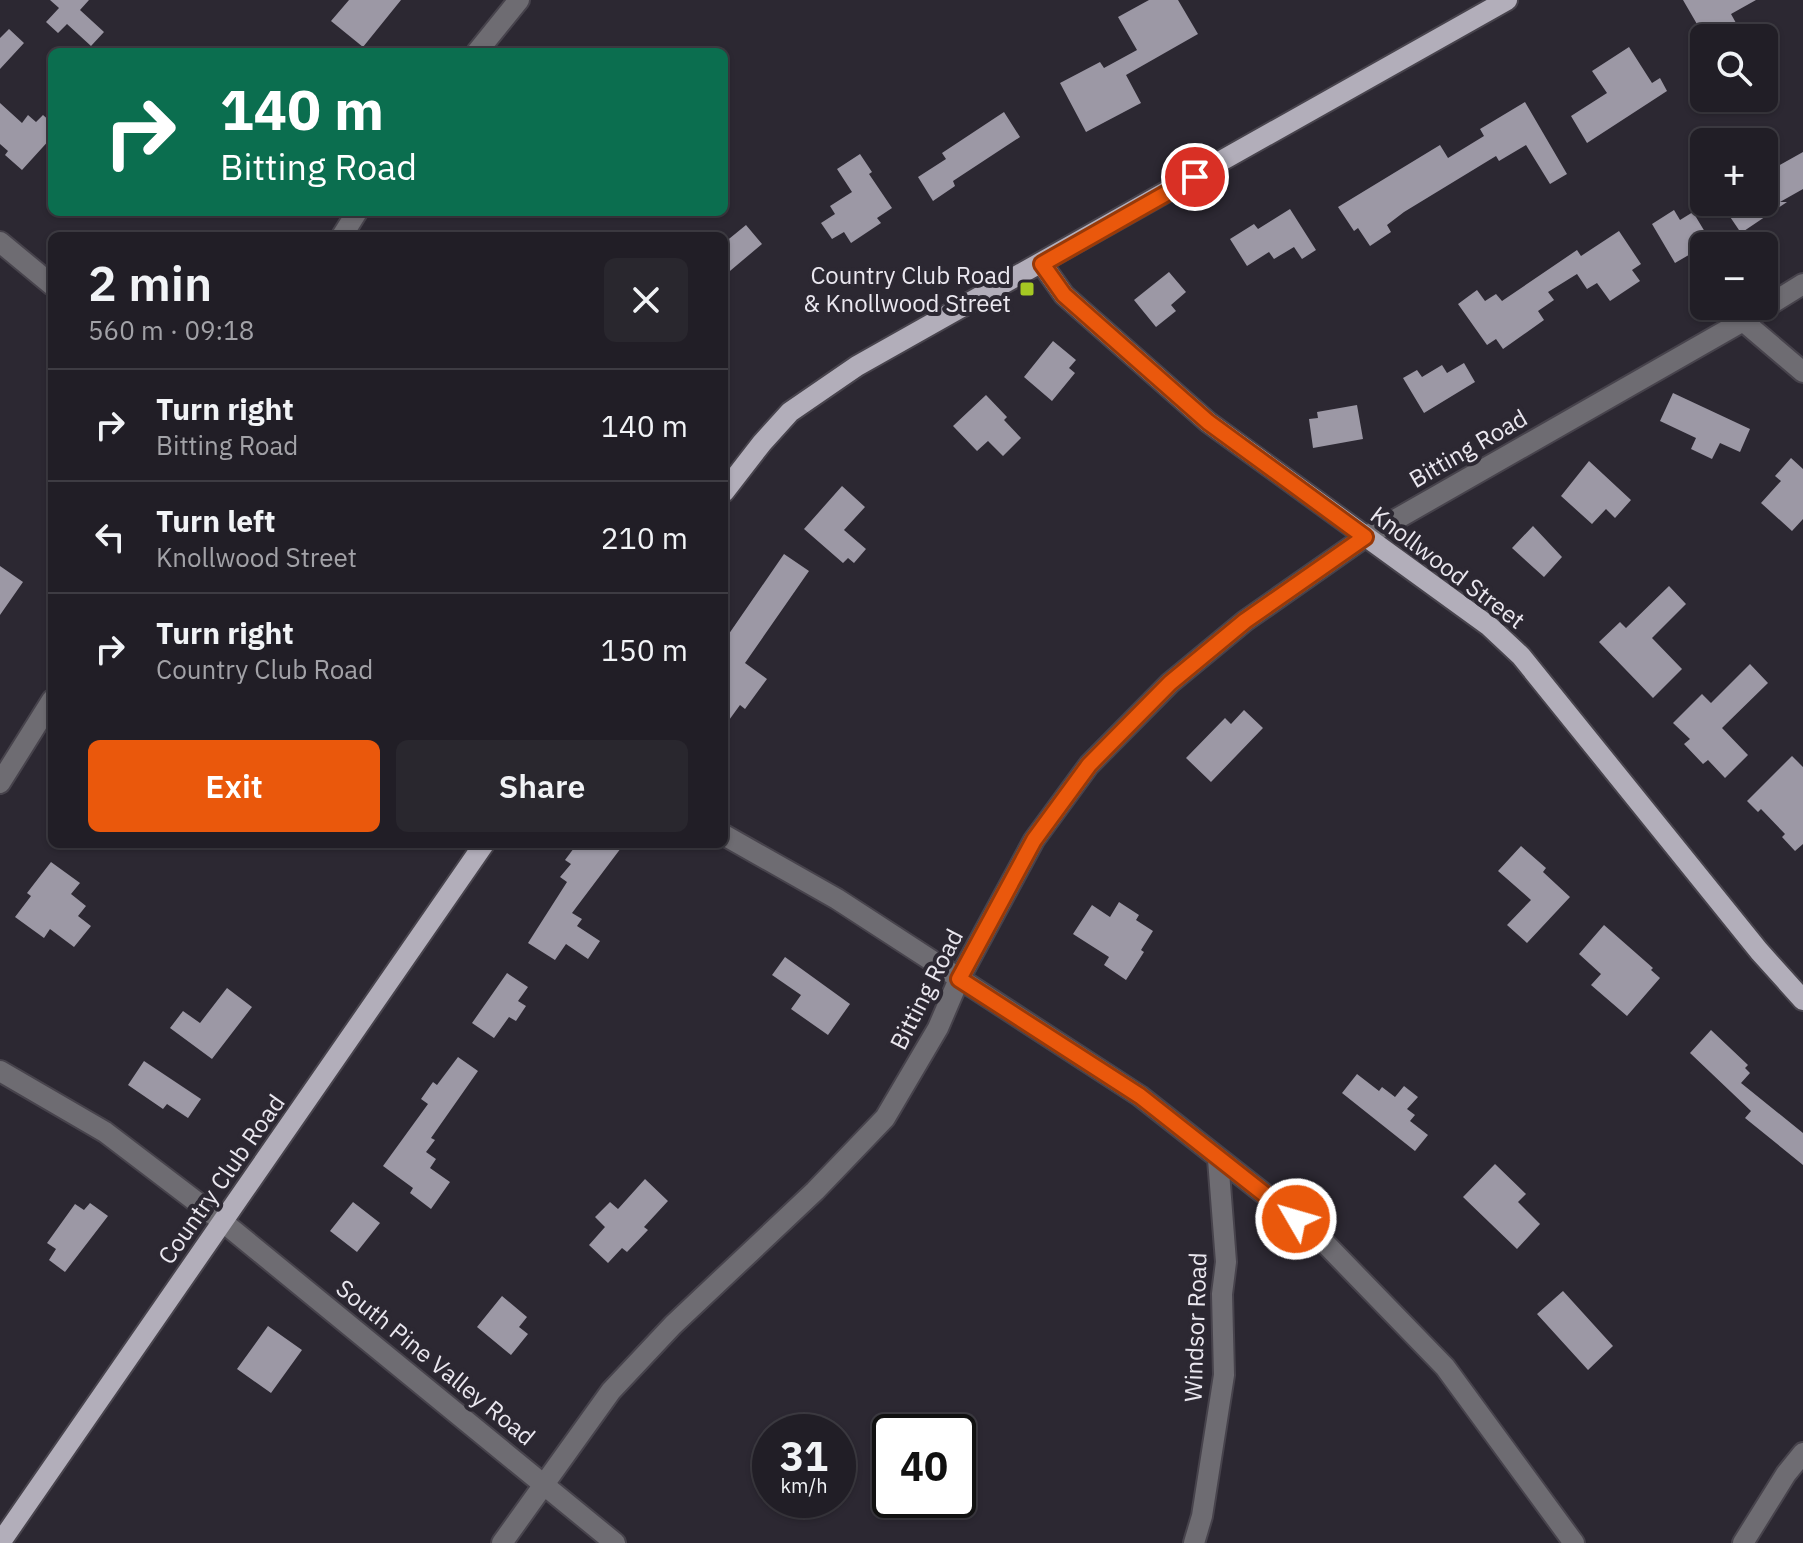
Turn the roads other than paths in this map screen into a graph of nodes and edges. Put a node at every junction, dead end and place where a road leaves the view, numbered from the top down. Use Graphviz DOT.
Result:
graph roads {
  1 [pos="1507,0"];
  2 [pos="519,2"];
  3 [pos="480,48"];
  4 [pos="0,242"];
  5 [pos="1042,264"];
  6 [pos="48,282"];
  7 [pos="1803,284"];
  8 [pos="1743,321"];
  9 [pos="1803,372"];
  10 [pos="728,487"];
  11 [pos="1365,537"];
  12 [pos="48,706"];
  13 [pos="0,783"];
  14 [pos="728,837"];
  15 [pos="481,848"];
  16 [pos="959,979"];
  17 [pos="1803,1000"];
  18 [pos="0,1071"];
  19 [pos="1218,1159"];
  20 [pos="223,1222"];
  21 [pos="1803,1453"];
  22 [pos="543,1484"];
  23 [pos="0,1543"];
  24 [pos="502,1543"];
  25 [pos="615,1543"];
  26 [pos="1194,1543"];
  27 [pos="1574,1543"];
  28 [pos="1743,1543"];
  1 -- 5 [label="main road"];
  2 -- 3 [label="street"];
  4 -- 6 [label="street"];
  5 -- 10 [label="main road"];
  5 -- 11 [label="main road, Knollwood Street"];
  7 -- 8 [label="street, Bitting Road"];
  8 -- 9 [label="street"];
  8 -- 11 [label="street, Bitting Road"];
  11 -- 16 [label="street, Bitting Road"];
  11 -- 17 [label="main road, Knollwood Street"];
  12 -- 13 [label="street"];
  14 -- 16 [label="street"];
  15 -- 20 [label="main road, Country Club Road"];
  16 -- 19 [label="street"];
  16 -- 22 [label="street, Bitting Road"];
  18 -- 20 [label="street, South Pine Valley Road"];
  19 -- 26 [label="street, Windsor Road"];
  19 -- 27 [label="street"];
  20 -- 22 [label="street, South Pine Valley Road"];
  20 -- 23 [label="main road, Country Club Road"];
  21 -- 28 [label="street"];
  22 -- 24 [label="street, Bitting Road"];
  22 -- 25 [label="street, South Pine Valley Road"];
}
